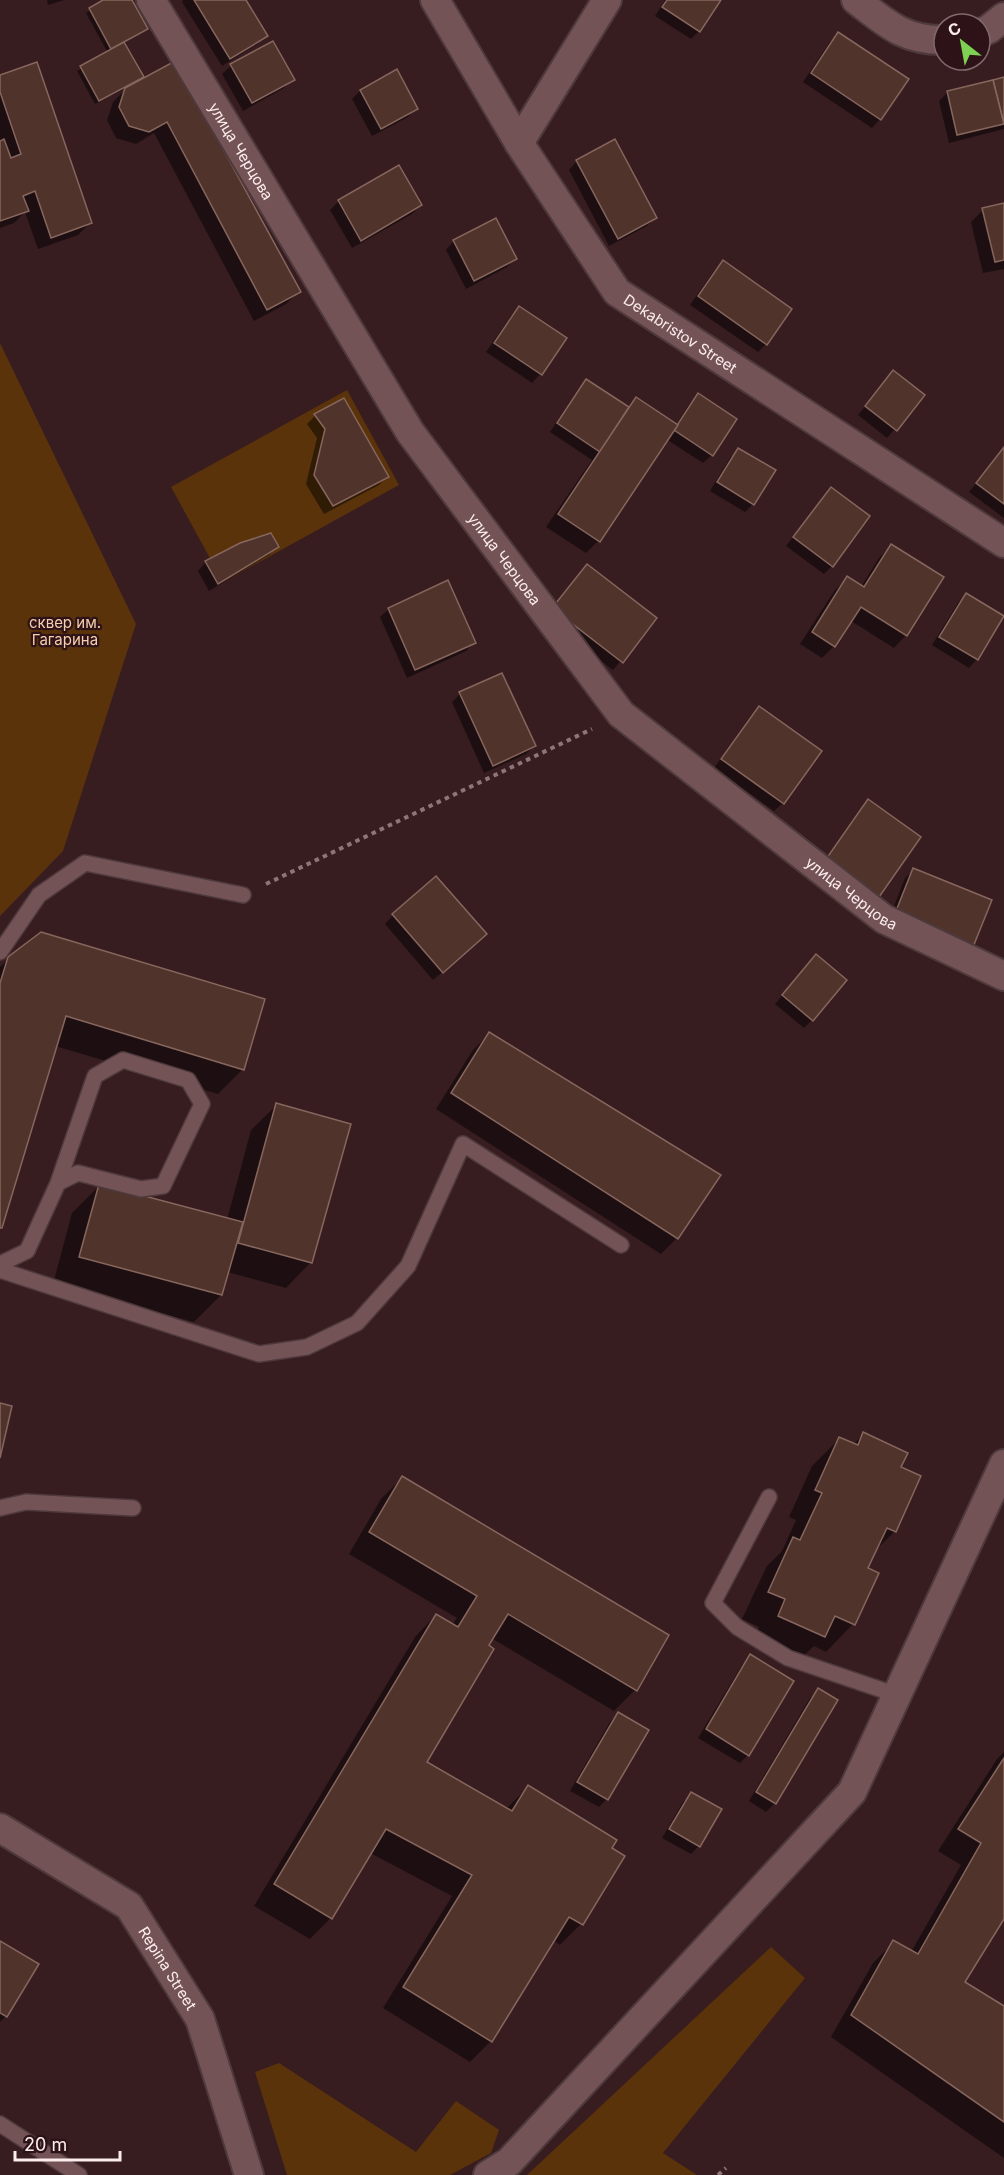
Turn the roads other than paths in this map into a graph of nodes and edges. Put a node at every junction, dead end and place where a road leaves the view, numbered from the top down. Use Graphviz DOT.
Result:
graph roads {
  1 [pos="151,0"];
  2 [pos="435,0"];
  3 [pos="607,0"];
  4 [pos="856,0"];
  5 [pos="1004,17"];
  6 [pos="992,27"];
  7 [pos="932,41"];
  8 [pos="519,143"];
  9 [pos="1004,543"];
  10 [pos="243,895"];
  11 [pos="0,952"];
  12 [pos="1004,976"];
  13 [pos="58,1183"];
  14 [pos="621,1245"];
  15 [pos="0,1264"];
  16 [pos="0,1270"];
  17 [pos="1004,1464"];
  18 [pos="769,1497"];
  19 [pos="0,1508"];
  20 [pos="133,1508"];
  21 [pos="897,1695"];
  22 [pos="0,1828"];
  23 [pos="0,2124"];
  24 [pos="79,2175"];
  25 [pos="249,2175"];
  26 [pos="488,2175"];
  1 -- 12 [label="street, улица Черцова"];
  2 -- 8 [label="street, Dekabristov Street"];
  3 -- 8 [label="street"];
  4 -- 7 [label="street"];
  5 -- 6 [label="street"];
  8 -- 9 [label="street, Dekabristov Street"];
  10 -- 11 [label="lane"];
  13 -- 13 [label="lane"];
  13 -- 15 [label="lane"];
  14 -- 16 [label="lane"];
  17 -- 21 [label="street"];
  18 -- 21 [label="lane"];
  19 -- 20 [label="lane"];
  21 -- 26 [label="street"];
  22 -- 25 [label="street, Repina Street"];
  23 -- 24 [label="lane"];
}
